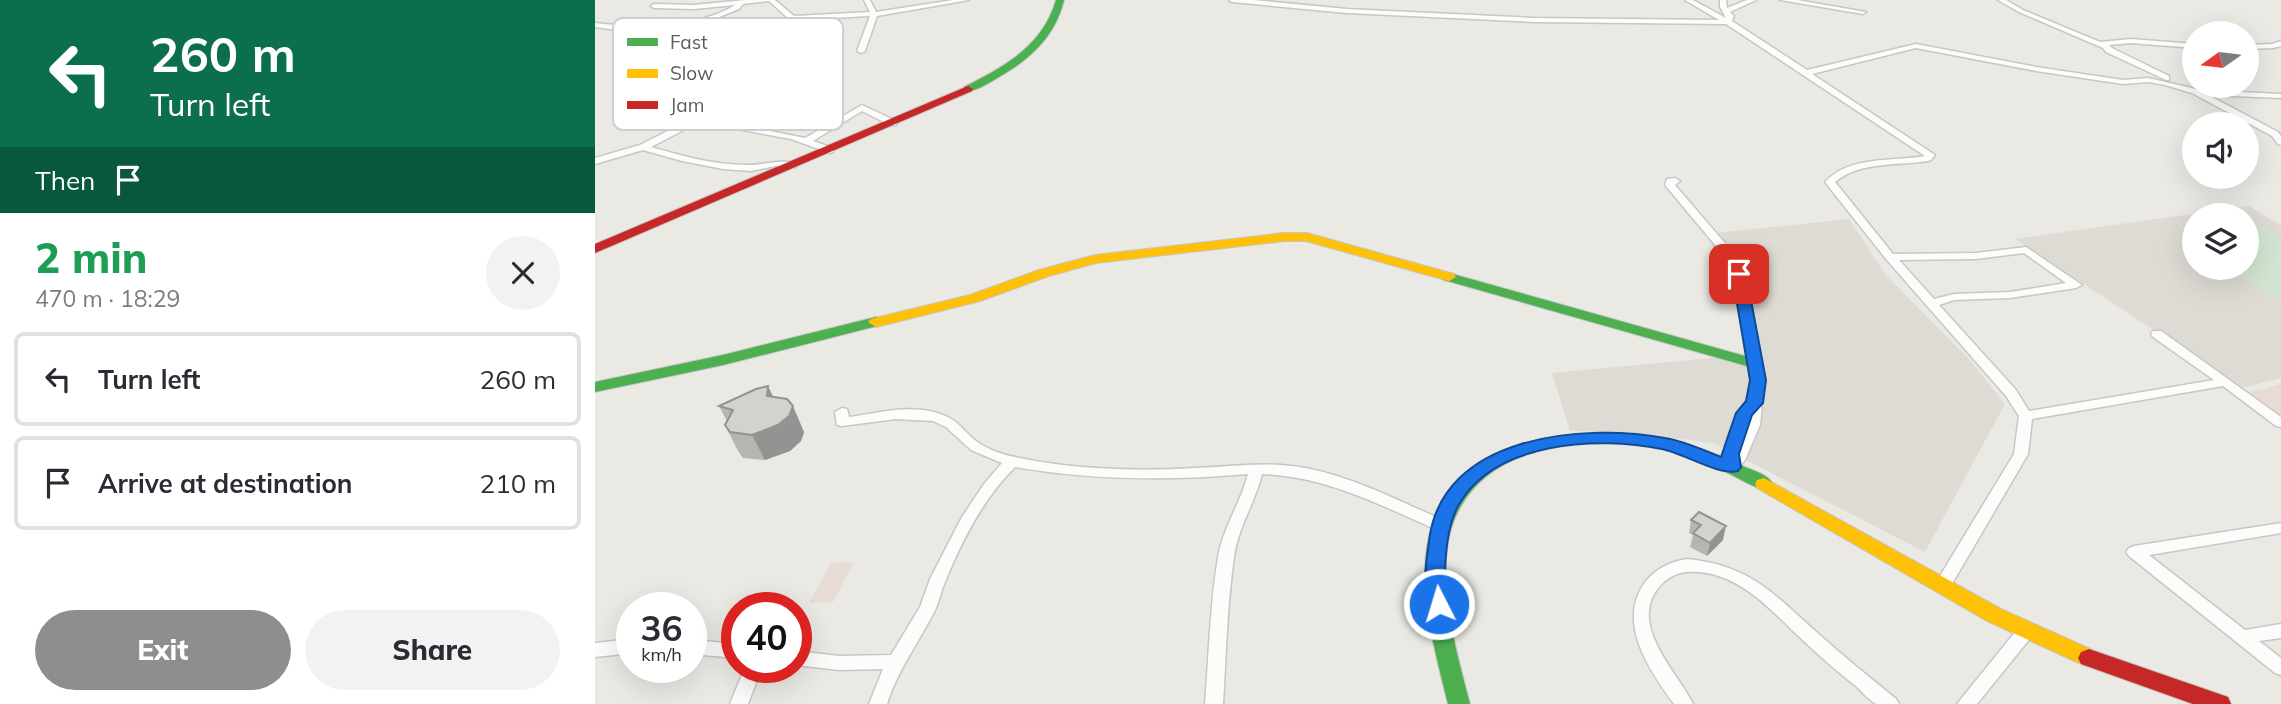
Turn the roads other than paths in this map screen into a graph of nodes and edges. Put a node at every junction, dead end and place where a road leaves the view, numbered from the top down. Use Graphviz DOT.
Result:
graph roads {
  1 [pos="768,0"];
  2 [pos="867,0"];
  3 [pos="966,0"];
  4 [pos="1060,0"];
  5 [pos="1232,0"];
  6 [pos="1688,0"];
  7 [pos="1723,0"];
  8 [pos="1753,0"];
  9 [pos="1783,0"];
  10 [pos="2001,0"];
  11 [pos="740,3"];
  12 [pos="654,6"];
  13 [pos="1726,11"];
  14 [pos="1863,12"];
  15 [pos="874,14"];
  16 [pos="712,18"];
  17 [pos="792,18"];
  18 [pos="1728,22"];
  19 [pos="595,26"];
  20 [pos="613,28"];
  21 [pos="2281,43"];
  22 [pos="2182,45"];
  23 [pos="2103,46"];
  24 [pos="2259,47"];
  25 [pos="862,51"];
  26 [pos="1805,73"];
  27 [pos="2182,85"];
  28 [pos="2182,87"];
  29 [pos="2259,95"];
  30 [pos="2281,96"];
  31 [pos="2208,98"];
  32 [pos="843,119"];
  33 [pos="893,123"];
  34 [pos="676,130"];
  35 [pos="752,130"];
  36 [pos="825,130"];
  37 [pos="806,141"];
  38 [pos="2281,142"];
  39 [pos="643,147"];
  40 [pos="830,150"];
  41 [pos="595,161"];
  42 [pos="793,165"];
  43 [pos="1675,181"];
  44 [pos="595,249"];
  45 [pos="1890,257"];
  46 [pos="1932,303"];
  47 [pos="2157,334"];
  48 [pos="1753,363"];
  49 [pos="2225,382"];
  50 [pos="595,387"];
  51 [pos="842,412"];
  52 [pos="2026,416"];
  53 [pos="2281,423"];
  54 [pos="1012,461"];
  55 [pos="1731,467"];
  56 [pos="1256,470"];
  57 [pos="1440,525"];
  58 [pos="2281,528"];
  59 [pos="1943,585"];
  60 [pos="2026,631"];
  61 [pos="2281,631"];
  62 [pos="2244,637"];
  63 [pos="616,648"];
  64 [pos="595,650"];
  65 [pos="812,660"];
  66 [pos="893,662"];
  67 [pos="2281,668"];
  68 [pos="747,683"];
  69 [pos="739,704"];
  70 [pos="878,704"];
  71 [pos="1214,704"];
  72 [pos="1459,704"];
  73 [pos="1684,704"];
  74 [pos="1890,704"];
  75 [pos="1966,704"];
  76 [pos="2220,704"];
  1 -- 11 [label="street"];
  1 -- 17 [label="street"];
  2 -- 15 [label="street"];
  3 -- 15 [label="street"];
  4 -- 33 [label="main road"];
  5 -- 18 [label="street"];
  6 -- 18 [label="street"];
  7 -- 13 [label="street"];
  8 -- 13 [label="street"];
  9 -- 14 [label="street"];
  10 -- 23 [label="street"];
  11 -- 12 [label="street"];
  11 -- 16 [label="street"];
  13 -- 18 [label="street"];
  15 -- 17 [label="street"];
  15 -- 25 [label="street"];
  18 -- 26 [label="street"];
  19 -- 20 [label="street"];
  21 -- 24 [label="street"];
  22 -- 23 [label="street"];
  23 -- 27 [label="street"];
  26 -- 28 [label="street"];
  26 -- 45 [label="street"];
  29 -- 30 [label="street"];
  31 -- 38 [label="street"];
  32 -- 33 [label="street"];
  33 -- 40 [label="main road"];
  34 -- 39 [label="street"];
  35 -- 37 [label="street"];
  36 -- 37 [label="street"];
  37 -- 40 [label="street"];
  39 -- 41 [label="street"];
  39 -- 42 [label="street"];
  40 -- 42 [label="main road"];
  42 -- 44 [label="main road"];
  43 -- 48 [label="street"];
  45 -- 46 [label="street"];
  45 -- 46 [label="street"];
  46 -- 52 [label="street"];
  47 -- 49 [label="street"];
  48 -- 50 [label="main road"];
  48 -- 55 [label="street"];
  49 -- 52 [label="street"];
  49 -- 53 [label="street"];
  51 -- 54 [label="street"];
  52 -- 59 [label="street"];
  54 -- 56 [label="street"];
  54 -- 66 [label="street"];
  55 -- 57 [label="main road"];
  55 -- 59 [label="main road"];
  56 -- 57 [label="street"];
  56 -- 71 [label="street"];
  57 -- 72 [label="main road"];
  58 -- 62 [label="street"];
  59 -- 60 [label="main road"];
  60 -- 75 [label="street"];
  60 -- 76 [label="main road"];
  61 -- 62 [label="street"];
  62 -- 67 [label="street"];
  63 -- 64 [label="street"];
  65 -- 66 [label="street"];
  66 -- 70 [label="street"];
  68 -- 69 [label="street"];
  73 -- 74 [label="street"];
}
